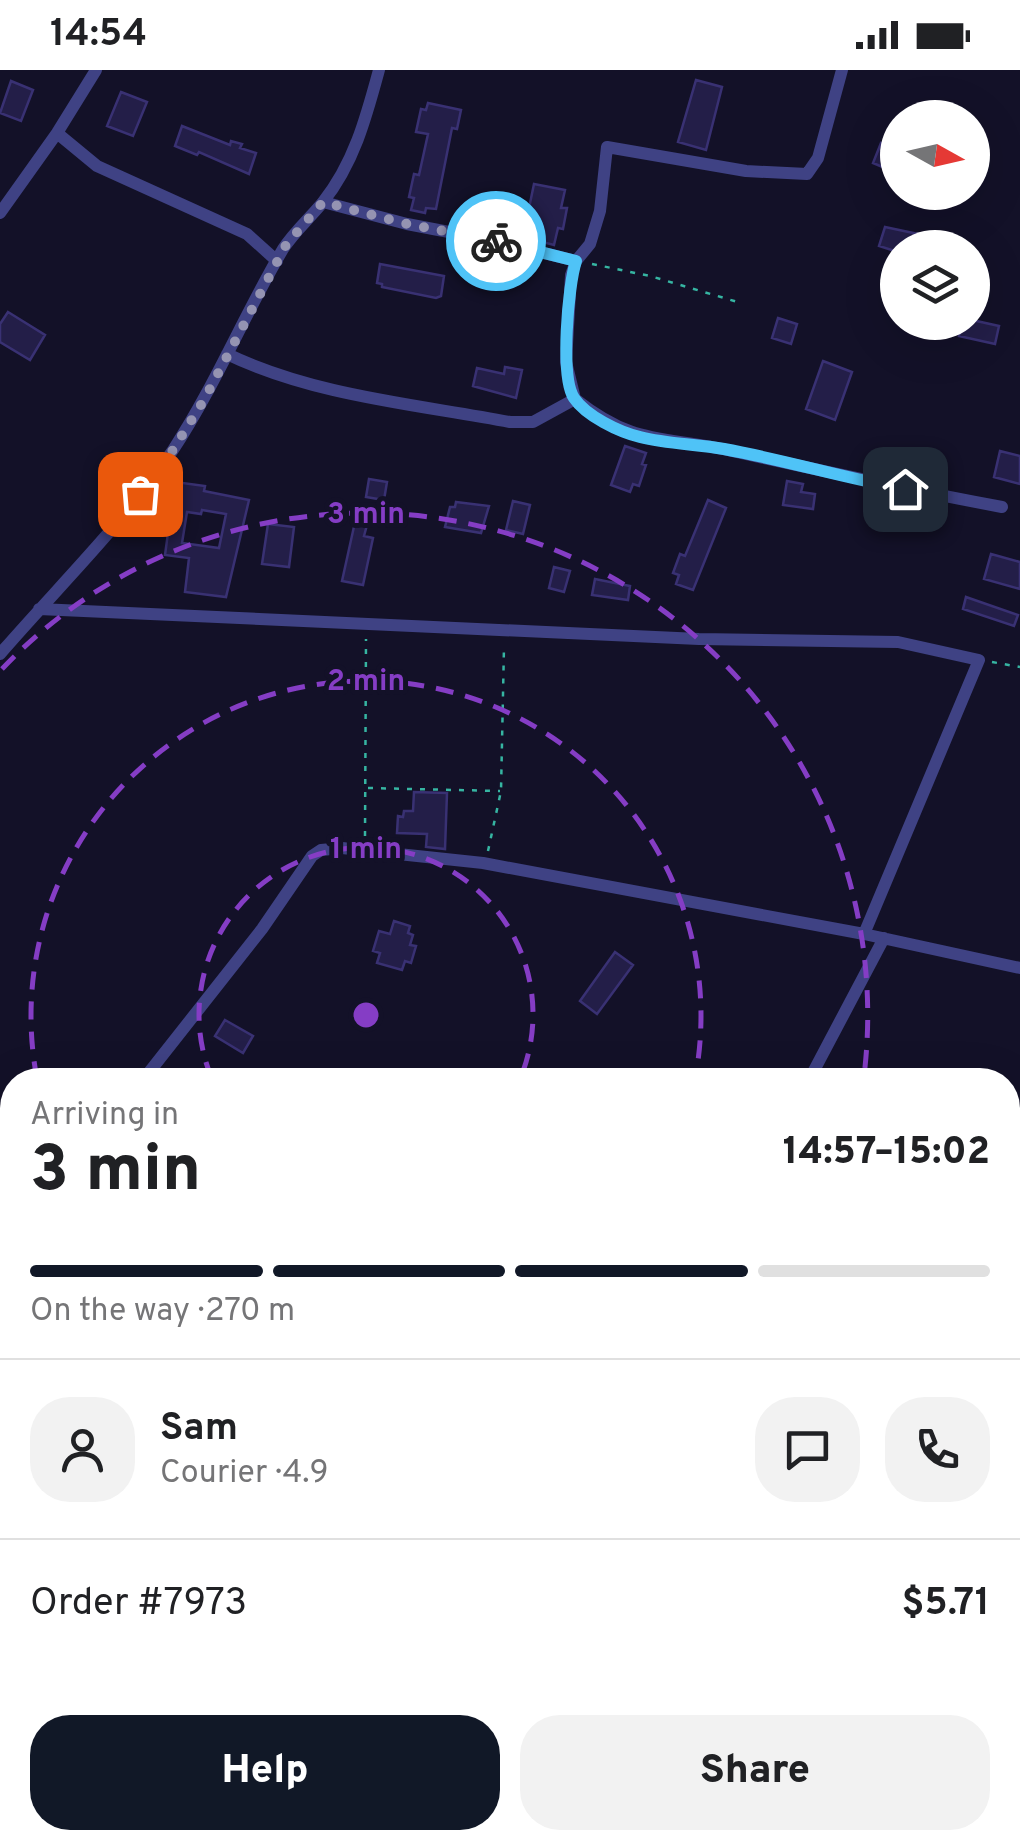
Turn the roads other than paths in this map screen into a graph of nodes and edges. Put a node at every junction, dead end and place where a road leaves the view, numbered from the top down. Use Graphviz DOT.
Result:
graph roads {
  1 [pos="96,70"];
  2 [pos="379,70"];
  3 [pos="842,70"];
  4 [pos="57,133"];
  5 [pos="323,202"];
  6 [pos="0,213"];
  7 [pos="277,261"];
  8 [pos="576,261"];
  9 [pos="227,354"];
  10 [pos="575,399"];
  11 [pos="1002,507"];
  12 [pos="39,609"];
  13 [pos="0,654"];
  14 [pos="864,934"];
  15 [pos="884,938"];
  16 [pos="1020,968"];
  17 [pos="152,1068"];
  18 [pos="815,1068"];
  1 -- 4 [label="street"];
  2 -- 5 [label="street"];
  3 -- 8 [label="street"];
  4 -- 6 [label="street"];
  4 -- 7 [label="street"];
  5 -- 7 [label="street"];
  5 -- 8 [label="street"];
  7 -- 9 [label="street"];
  8 -- 10 [label="street"];
  9 -- 10 [label="street"];
  9 -- 12 [label="street"];
  10 -- 11 [label="street"];
  12 -- 13 [label="street"];
  12 -- 14 [label="street"];
  14 -- 15 [label="street"];
  14 -- 17 [label="street"];
  15 -- 16 [label="street"];
  15 -- 18 [label="street"];
}
